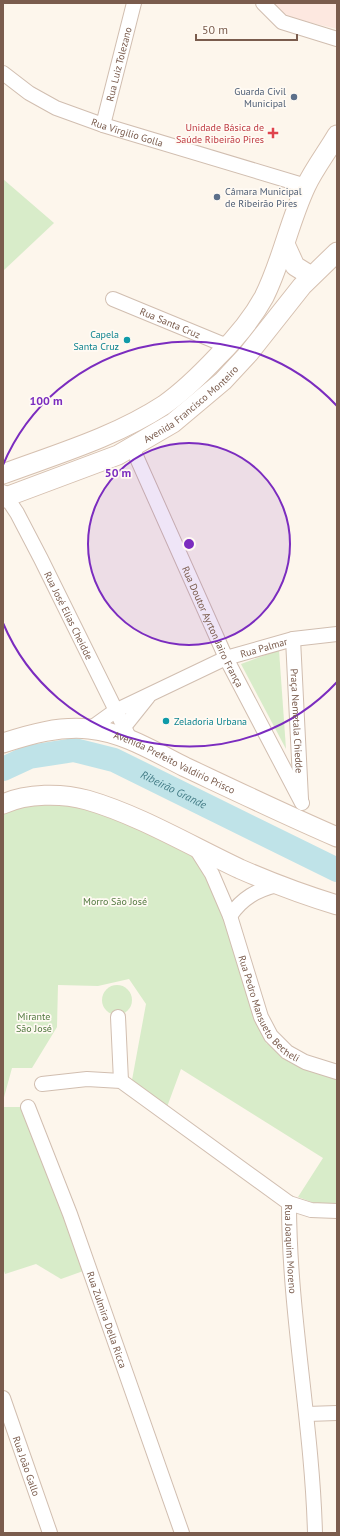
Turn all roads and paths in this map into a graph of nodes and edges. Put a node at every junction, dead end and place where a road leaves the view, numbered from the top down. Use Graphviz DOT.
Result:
graph roads {
  1 [pos="134,3"];
  2 [pos="263,3"];
  3 [pos="337,39"];
  4 [pos="3,73"];
  5 [pos="103,125"];
  6 [pos="337,135"];
  7 [pos="306,186"];
  8 [pos="285,244"];
  9 [pos="337,252"];
  10 [pos="311,276"];
  11 [pos="113,299"];
  12 [pos="228,346"];
  13 [pos="132,447"];
  14 [pos="3,474"];
  15 [pos="4,496"];
  16 [pos="337,634"];
  17 [pos="293,639"];
  18 [pos="226,658"];
  19 [pos="151,694"];
  20 [pos="115,711"];
  21 [pos="90,729"];
  22 [pos="128,734"];
  23 [pos="3,743"];
  24 [pos="302,803"];
  25 [pos="3,804"];
  26 [pos="337,837"];
  27 [pos="195,846"];
  28 [pos="277,885"];
  29 [pos="337,905"];
  30 [pos="230,916"];
  31 [pos="118,1018"];
  32 [pos="337,1072"];
  33 [pos="121,1081"];
  34 [pos="42,1084"];
  35 [pos="28,1107"];
  36 [pos="289,1203"];
  37 [pos="337,1211"];
  38 [pos="3,1398"];
  39 [pos="337,1413"];
  40 [pos="307,1414"];
  41 [pos="50,1533"];
  42 [pos="182,1533"];
  43 [pos="315,1533"];
  1 -- 5 [label="street, Rua Luiz Tolezano"];
  2 -- 3 [label="street"];
  4 -- 5 [label="street, Rua Virgilio Golla"];
  5 -- 7 [label="street, Rua Virgilio Golla"];
  6 -- 7 [label="main road, Avenida Francisco Monteiro"];
  7 -- 8 [label="main road, Avenida Francisco Monteiro"];
  8 -- 10 [label="main road"];
  8 -- 12 [label="main road, Avenida Francisco Monteiro"];
  9 -- 10 [label="main road, Avenida Francisco Monteiro"];
  10 -- 13 [label="main road, Avenida Francisco Monteiro"];
  11 -- 12 [label="street, Rua Santa Cruz"];
  12 -- 14 [label="main road, Avenida Francisco Monteiro"];
  13 -- 15 [label="main road, Avenida Francisco Monteiro"];
  13 -- 18 [label="street, Rua Doutor Ayrton Jairo França"];
  15 -- 20 [label="street, Rua José Elias Cheidde"];
  16 -- 17 [label="street, Rua Palmar"];
  17 -- 18 [label="street, Rua Palmar"];
  17 -- 24 [label="street, Praça Nemetala Chiedde"];
  18 -- 19 [label="street, Rua Palmar"];
  18 -- 24 [label="street, Rua Doutor Ayrton Jairo França"];
  19 -- 20 [label="street, Rua Palmar"];
  19 -- 22 [label="street, Rua Palmar"];
  20 -- 21 [label="street, Rua Palmar"];
  20 -- 22 [label="street, Rua José Elias Cheidde"];
  21 -- 22 [label="main road, Avenida Prefeito Valdírio Prisco"];
  21 -- 23 [label="main road, Avenida Prefeito Valdírio Prisco"];
  22 -- 26 [label="main road, Avenida Prefeito Valdírio Prisco"];
  25 -- 27 [label="main road"];
  27 -- 28 [label="main road"];
  27 -- 30 [label="street, Rua Pedro Mansueto Becheli"];
  28 -- 29 [label="main road"];
  28 -- 30 [label="street"];
  30 -- 32 [label="street, Rua Pedro Mansueto Becheli"];
  31 -- 33 [label="street"];
  33 -- 34 [label="street"];
  33 -- 36 [label="street, Rua Joaquim Moreno"];
  35 -- 42 [label="street, Rua Zulmira Della Ricca"];
  36 -- 37 [label="street"];
  36 -- 40 [label="street, Rua Joaquim Moreno"];
  38 -- 41 [label="street, Rua João Gallo"];
  39 -- 40 [label="street"];
  40 -- 43 [label="street, Rua Joaquim Moreno"];
}
